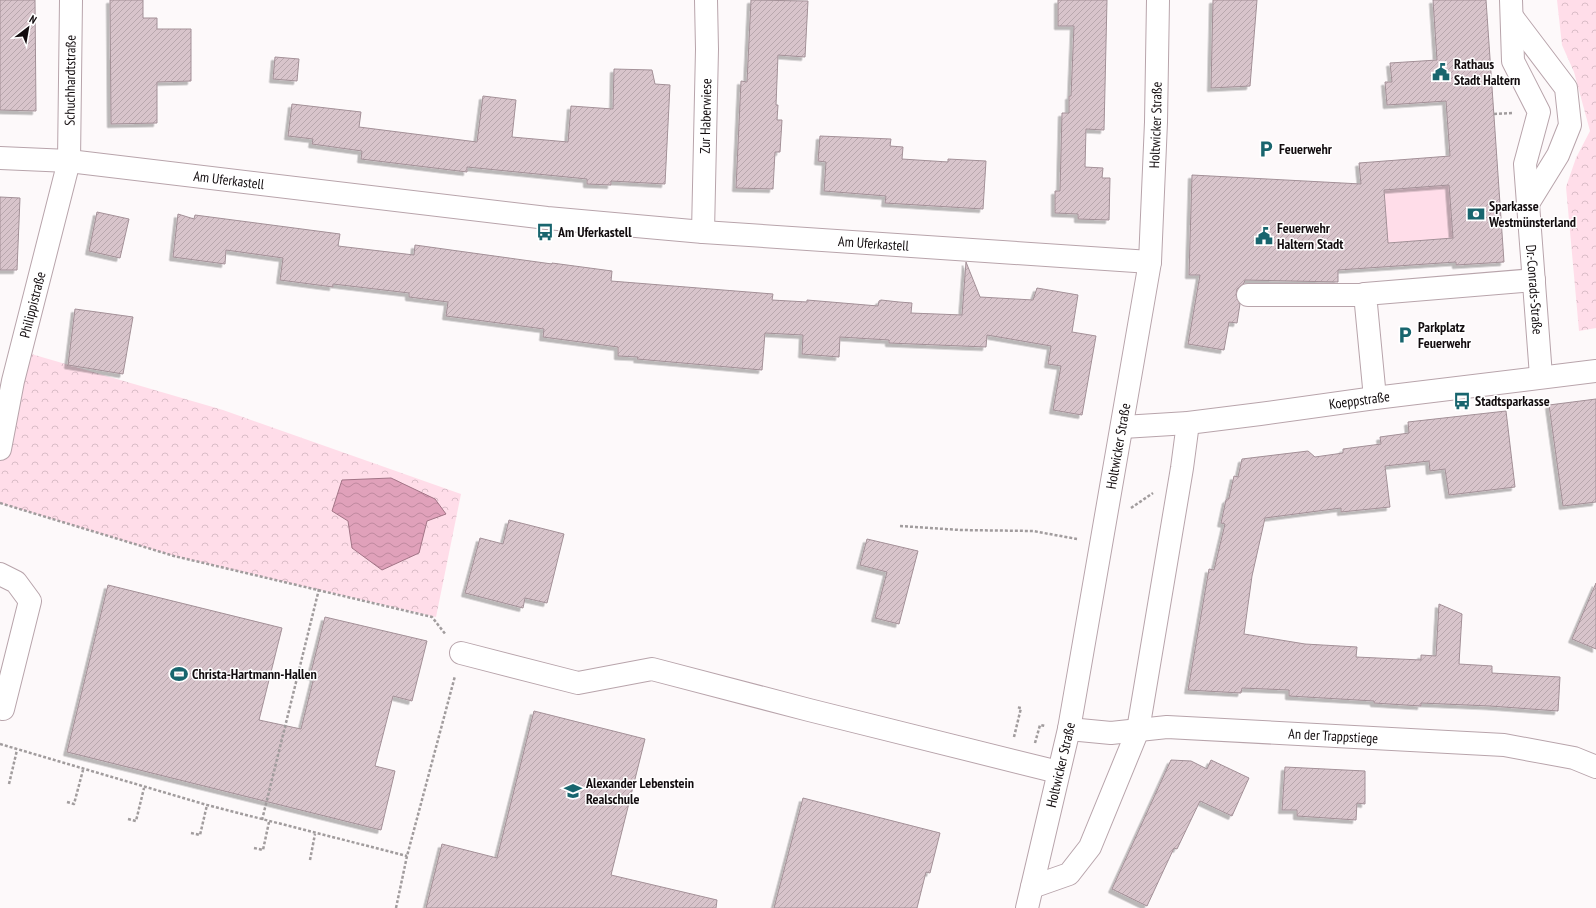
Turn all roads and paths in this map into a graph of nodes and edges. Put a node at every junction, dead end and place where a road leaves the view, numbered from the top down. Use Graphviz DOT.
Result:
graph roads {
  1 [pos="71,0"];
  2 [pos="706,0"];
  3 [pos="1158,0"];
  4 [pos="1512,9"];
  5 [pos="0,158"];
  6 [pos="69,161"];
  7 [pos="1529,202"];
  8 [pos="702,232"];
  9 [pos="1150,262"];
  10 [pos="1534,280"];
  11 [pos="1365,294"];
  12 [pos="1248,295"];
  13 [pos="1596,371"];
  14 [pos="1541,376"];
  15 [pos="1375,398"];
  16 [pos="1188,423"];
  17 [pos="1122,427"];
  18 [pos="0,449"];
  19 [pos="1182,468"];
  20 [pos="0,503"];
  21 [pos="1109,506"];
  22 [pos="900,526"];
  23 [pos="1102,543"];
  24 [pos="0,574"];
  25 [pos="319,589"];
  26 [pos="460,654"];
  27 [pos="1016,707"];
  28 [pos="3,709"];
  29 [pos="1069,729"];
  30 [pos="1138,730"];
  31 [pos="0,744"];
  32 [pos="18,750"];
  33 [pos="1009,759"];
  34 [pos="1596,767"];
  35 [pos="83,770"];
  36 [pos="1058,772"];
  37 [pos="9,784"];
  38 [pos="144,788"];
  39 [pos="66,802"];
  40 [pos="207,806"];
  41 [pos="128,819"];
  42 [pos="262,820"];
  43 [pos="269,822"];
  44 [pos="191,833"];
  45 [pos="315,834"];
  46 [pos="254,848"];
  47 [pos="407,856"];
  48 [pos="310,860"];
  49 [pos="1032,887"];
  50 [pos="396,908"];
  51 [pos="1027,908"];
  1 -- 6 [label="street, Schuchhardtstraße"];
  2 -- 8 [label="street, Zur Haberwiese"];
  3 -- 9 [label="street, Holtwicker Straße"];
  4 -- 7 [label="street, Dr.-Conrads-Straße"];
  4 -- 7 [label="street, Dr.-Conrads-Straße"];
  5 -- 6 [label="street, Am Uferkastell"];
  6 -- 8 [label="street, Am Uferkastell"];
  6 -- 18 [label="street, Philippistraße"];
  7 -- 10 [label="street, Dr.-Conrads-Straße"];
  8 -- 9 [label="street, Am Uferkastell"];
  9 -- 17 [label="street, Holtwicker Straße"];
  10 -- 11 [label="street"];
  10 -- 14 [label="street, Dr.-Conrads-Straße"];
  11 -- 12 [label="street"];
  11 -- 15 [label="street"];
  13 -- 14 [label="street, Koeppstraße"];
  14 -- 15 [label="street, Koeppstraße"];
  15 -- 16 [label="street, Koeppstraße"];
  16 -- 17 [label="street, Koeppstraße"];
  16 -- 19 [label="street"];
  17 -- 21 [label="street, Holtwicker Straße"];
  19 -- 21 [label="path"];
  19 -- 30 [label="street"];
  20 -- 25 [label="path"];
  21 -- 23 [label="street, Holtwicker Straße"];
  22 -- 23 [label="path"];
  23 -- 29 [label="street, Holtwicker Straße"];
  24 -- 28 [label="street"];
  25 -- 26 [label="path"];
  25 -- 42 [label="path"];
  26 -- 33 [label="street"];
  26 -- 47 [label="path"];
  27 -- 33 [label="path"];
  29 -- 30 [label="street, An der Trappstiege"];
  29 -- 36 [label="street, Holtwicker Straße"];
  30 -- 34 [label="street, An der Trappstiege"];
  30 -- 49 [label="street"];
  31 -- 32 [label="path"];
  32 -- 35 [label="path"];
  32 -- 37 [label="path"];
  33 -- 36 [label="street"];
  35 -- 38 [label="path"];
  35 -- 39 [label="path"];
  36 -- 49 [label="street, Holtwicker Straße"];
  38 -- 40 [label="path"];
  38 -- 41 [label="path"];
  40 -- 42 [label="path"];
  40 -- 44 [label="path"];
  42 -- 43 [label="path"];
  43 -- 45 [label="path"];
  43 -- 46 [label="path"];
  45 -- 47 [label="path"];
  45 -- 48 [label="path"];
  47 -- 50 [label="path"];
  49 -- 51 [label="street, Holtwicker Straße"];
}
